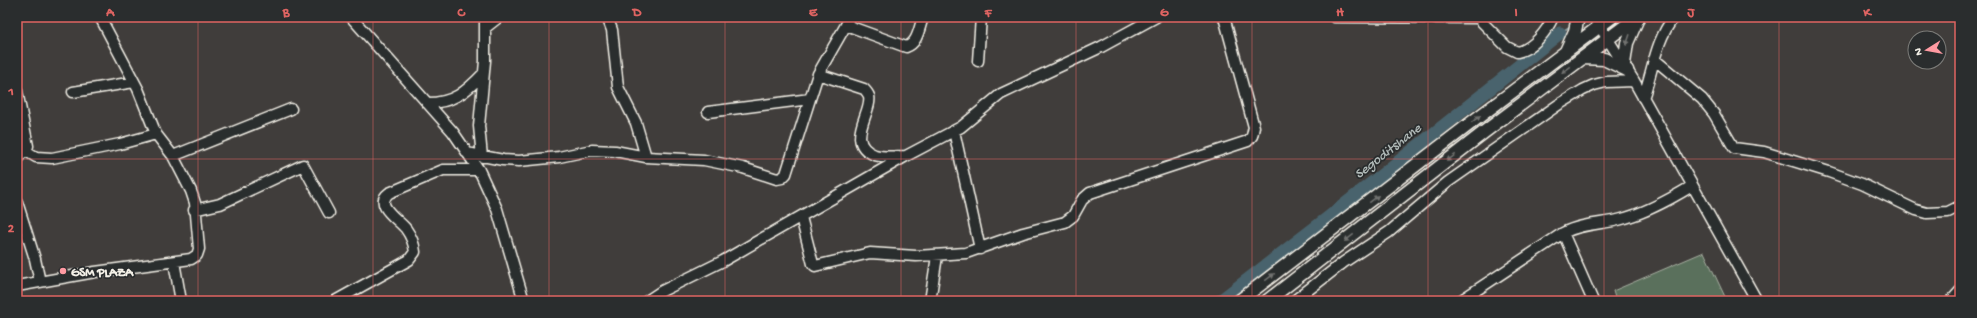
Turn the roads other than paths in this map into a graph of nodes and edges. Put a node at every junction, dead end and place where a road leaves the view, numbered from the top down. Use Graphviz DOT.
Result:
graph roads {
  1 [pos="100,17"];
  2 [pos="351,17"];
  3 [pos="485,17"];
  4 [pos="499,17"];
  5 [pos="607,17"];
  6 [pos="923,17"];
  7 [pos="981,17"];
  8 [pos="1156,17"];
  9 [pos="1224,17"];
  10 [pos="1334,17"];
  11 [pos="1553,17"];
  12 [pos="1578,17"];
  13 [pos="1612,17"];
  14 [pos="1638,17"];
  15 [pos="1674,17"];
  16 [pos="1447,18"];
  17 [pos="847,21"];
  18 [pos="1597,21"];
  19 [pos="485,28"];
  20 [pos="1608,38"];
  21 [pos="1566,52"];
  22 [pos="1583,58"];
  23 [pos="1654,59"];
  24 [pos="978,61"];
  25 [pos="1628,72"];
  26 [pos="483,74"];
  27 [pos="818,74"];
  28 [pos="134,82"];
  29 [pos="17,91"];
  30 [pos="73,92"];
  31 [pos="1643,98"];
  32 [pos="810,99"];
  33 [pos="427,103"];
  34 [pos="291,109"];
  35 [pos="708,112"];
  36 [pos="954,131"];
  37 [pos="156,134"];
  38 [pos="26,151"];
  39 [pos="467,153"];
  40 [pos="173,156"];
  41 [pos="482,156"];
  42 [pos="906,156"];
  43 [pos="646,157"];
  44 [pos="17,159"];
  45 [pos="479,170"];
  46 [pos="1692,186"];
  47 [pos="17,202"];
  48 [pos="1960,206"];
  49 [pos="194,210"];
  50 [pos="329,213"];
  51 [pos="801,217"];
  52 [pos="1563,233"];
  53 [pos="980,249"];
  54 [pos="937,256"];
  55 [pos="174,262"];
  56 [pos="40,282"];
  57 [pos="17,286"];
  58 [pos="1960,291"];
  59 [pos="181,301"];
  60 [pos="335,301"];
  61 [pos="524,301"];
  62 [pos="647,301"];
  63 [pos="930,301"];
  64 [pos="1239,301"];
  65 [pos="1267,301"];
  66 [pos="1294,301"];
  67 [pos="1460,301"];
  68 [pos="1593,301"];
  69 [pos="1756,301"];
  70 [pos="1951,301"];
  1 -- 28 [label="street"];
  2 -- 33 [label="street"];
  3 -- 19 [label="street"];
  4 -- 19 [label="street"];
  5 -- 43 [label="street"];
  6 -- 17 [label="street"];
  7 -- 24 [label="street"];
  8 -- 36 [label="street"];
  9 -- 53 [label="street"];
  10 -- 16 [label="street"];
  11 -- 16 [label="street"];
  12 -- 21 [label="main road"];
  13 -- 18 [label="main road"];
  14 -- 20 [label="main road"];
  14 -- 25 [label="main road, one-way"];
  15 -- 23 [label="street"];
  17 -- 27 [label="street"];
  18 -- 20 [label="street"];
  18 -- 21 [label="main road"];
  19 -- 26 [label="street"];
  20 -- 22 [label="main road"];
  20 -- 25 [label="street"];
  64 -- 21 [label="main road, one-way"];
  22 -- 25 [label="main road"];
  22 -- 65 [label="main road, one-way"];
  23 -- 31 [label="street"];
  23 -- 48 [label="street"];
  25 -- 31 [label="street"];
  25 -- 66 [label="street"];
  26 -- 33 [label="street"];
  26 -- 41 [label="street"];
  27 -- 32 [label="street"];
  27 -- 42 [label="street"];
  28 -- 30 [label="street"];
  28 -- 37 [label="street"];
  29 -- 38 [label="street"];
  31 -- 46 [label="street"];
  32 -- 35 [label="street"];
  32 -- 43 [label="street"];
  33 -- 39 [label="street"];
  34 -- 40 [label="street"];
  36 -- 42 [label="street"];
  36 -- 53 [label="street"];
  37 -- 38 [label="street"];
  37 -- 40 [label="street"];
  38 -- 44 [label="street"];
  39 -- 41 [label="street"];
  39 -- 45 [label="street"];
  40 -- 49 [label="street"];
  41 -- 43 [label="street"];
  42 -- 51 [label="street"];
  45 -- 60 [label="street"];
  45 -- 61 [label="street"];
  46 -- 52 [label="street"];
  46 -- 69 [label="street"];
  47 -- 56 [label="street"];
  49 -- 50 [label="street"];
  49 -- 55 [label="street"];
  51 -- 54 [label="street"];
  51 -- 62 [label="street"];
  52 -- 67 [label="street"];
  52 -- 68 [label="street"];
  53 -- 54 [label="street"];
  54 -- 63 [label="street"];
  55 -- 56 [label="street"];
  55 -- 59 [label="street"];
  56 -- 57 [label="street"];
  58 -- 70 [label="street"];
}
